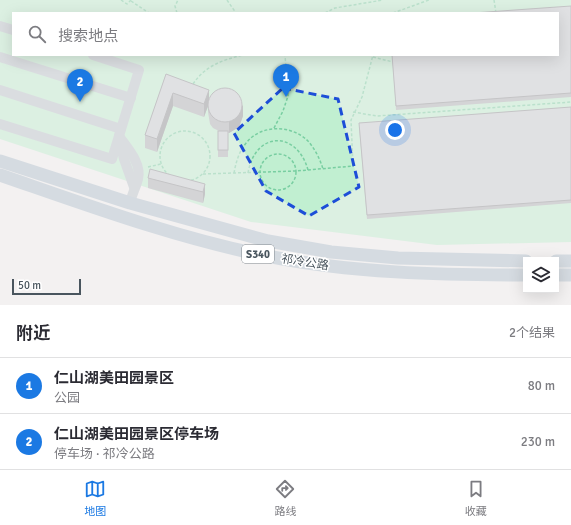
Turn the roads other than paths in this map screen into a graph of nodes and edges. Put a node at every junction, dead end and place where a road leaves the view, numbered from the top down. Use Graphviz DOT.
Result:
graph roads {
  1 [pos="0,26"];
  2 [pos="12,30"];
  3 [pos="96,56"];
  4 [pos="0,57"];
  5 [pos="0,90"];
  6 [pos="131,98"];
  7 [pos="0,124"];
  8 [pos="120,132"];
  9 [pos="0,161"];
  10 [pos="0,175"];
  11 [pos="134,187"];
  12 [pos="130,203"];
  13 [pos="523,261"];
  14 [pos="559,261"];
  15 [pos="571,261"];
  16 [pos="523,275"];
  17 [pos="559,275"];
  18 [pos="571,275"];
  1 -- 2 [label="lane"];
  3 -- 6 [label="lane"];
  4 -- 6 [label="lane"];
  5 -- 8 [label="lane"];
  6 -- 8 [label="lane"];
  7 -- 8 [label="lane"];
  8 -- 11 [label="lane"];
  8 -- 11 [label="lane"];
  9 -- 12 [label="main road, 祁冷公路 / S340"];
  10 -- 16 [label="main road, 祁冷公路 / S340"];
  11 -- 12 [label="lane"];
  12 -- 13 [label="main road, 祁冷公路 / S340"];
  14 -- 15 [label="main road"];
  17 -- 18 [label="main road"];
}
